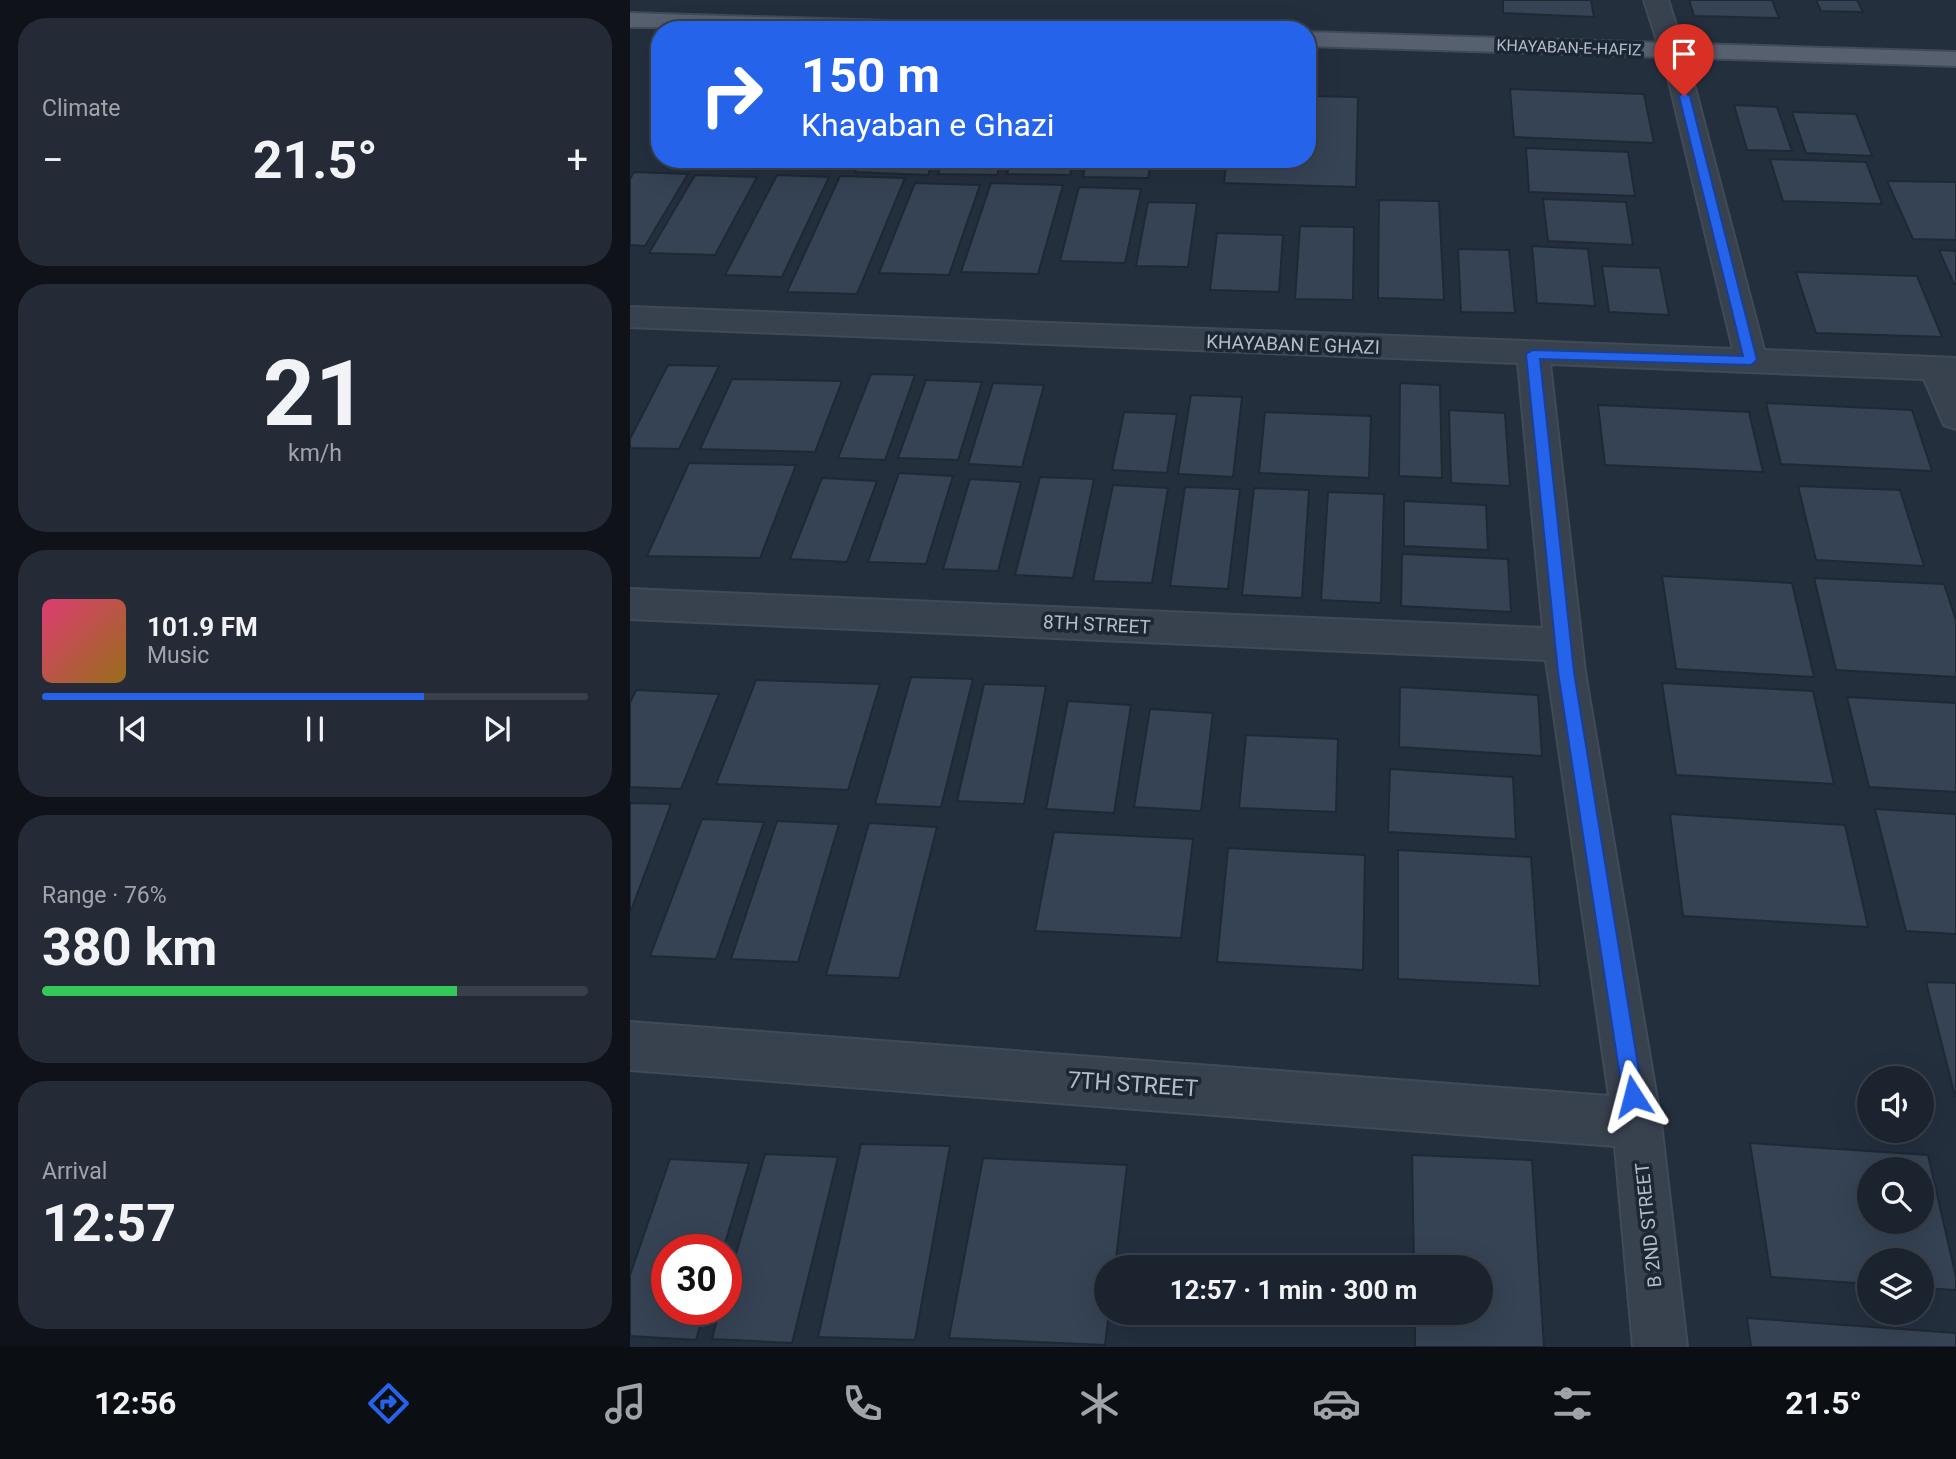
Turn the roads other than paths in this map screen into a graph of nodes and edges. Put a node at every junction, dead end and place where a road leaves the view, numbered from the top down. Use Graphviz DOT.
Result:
graph roads {
  1 [pos="1656,0"];
  2 [pos="630,20"];
  3 [pos="662,21"];
  4 [pos="1316,40"];
  5 [pos="630,41"];
  6 [pos="651,41"];
  7 [pos="1316,59"];
  8 [pos="1956,59"];
  9 [pos="1674,60"];
  10 [pos="1956,76"];
  11 [pos="630,317"];
  12 [pos="1533,354"];
  13 [pos="1751,360"];
  14 [pos="1946,368"];
  15 [pos="1956,417"];
  16 [pos="630,604"];
  17 [pos="1563,645"];
  18 [pos="630,1046"];
  19 [pos="1637,1123"];
  20 [pos="1660,1347"];
  1 -- 9 [label="street"];
  2 -- 3 [label="main road"];
  4 -- 9 [label="main road, KHAYABAN-E-HAFIZ"];
  5 -- 6 [label="main road"];
  7 -- 9 [label="main road, KHAYABAN-E-HAFIZ"];
  8 -- 9 [label="main road, KHAYABAN-E-HAFIZ"];
  9 -- 10 [label="main road, KHAYABAN-E-HAFIZ"];
  9 -- 13 [label="street"];
  11 -- 12 [label="street, KHAYABAN E GHAZI"];
  12 -- 13 [label="street, KHAYABAN E GHAZI"];
  12 -- 17 [label="street, B 2ND STREET"];
  13 -- 14 [label="street, KHAYABAN E GHAZI"];
  14 -- 15 [label="street"];
  16 -- 17 [label="street, 8TH STREET"];
  17 -- 19 [label="street, B 2ND STREET"];
  18 -- 19 [label="street, 7TH STREET"];
  19 -- 20 [label="street, B 2ND STREET"];
}
